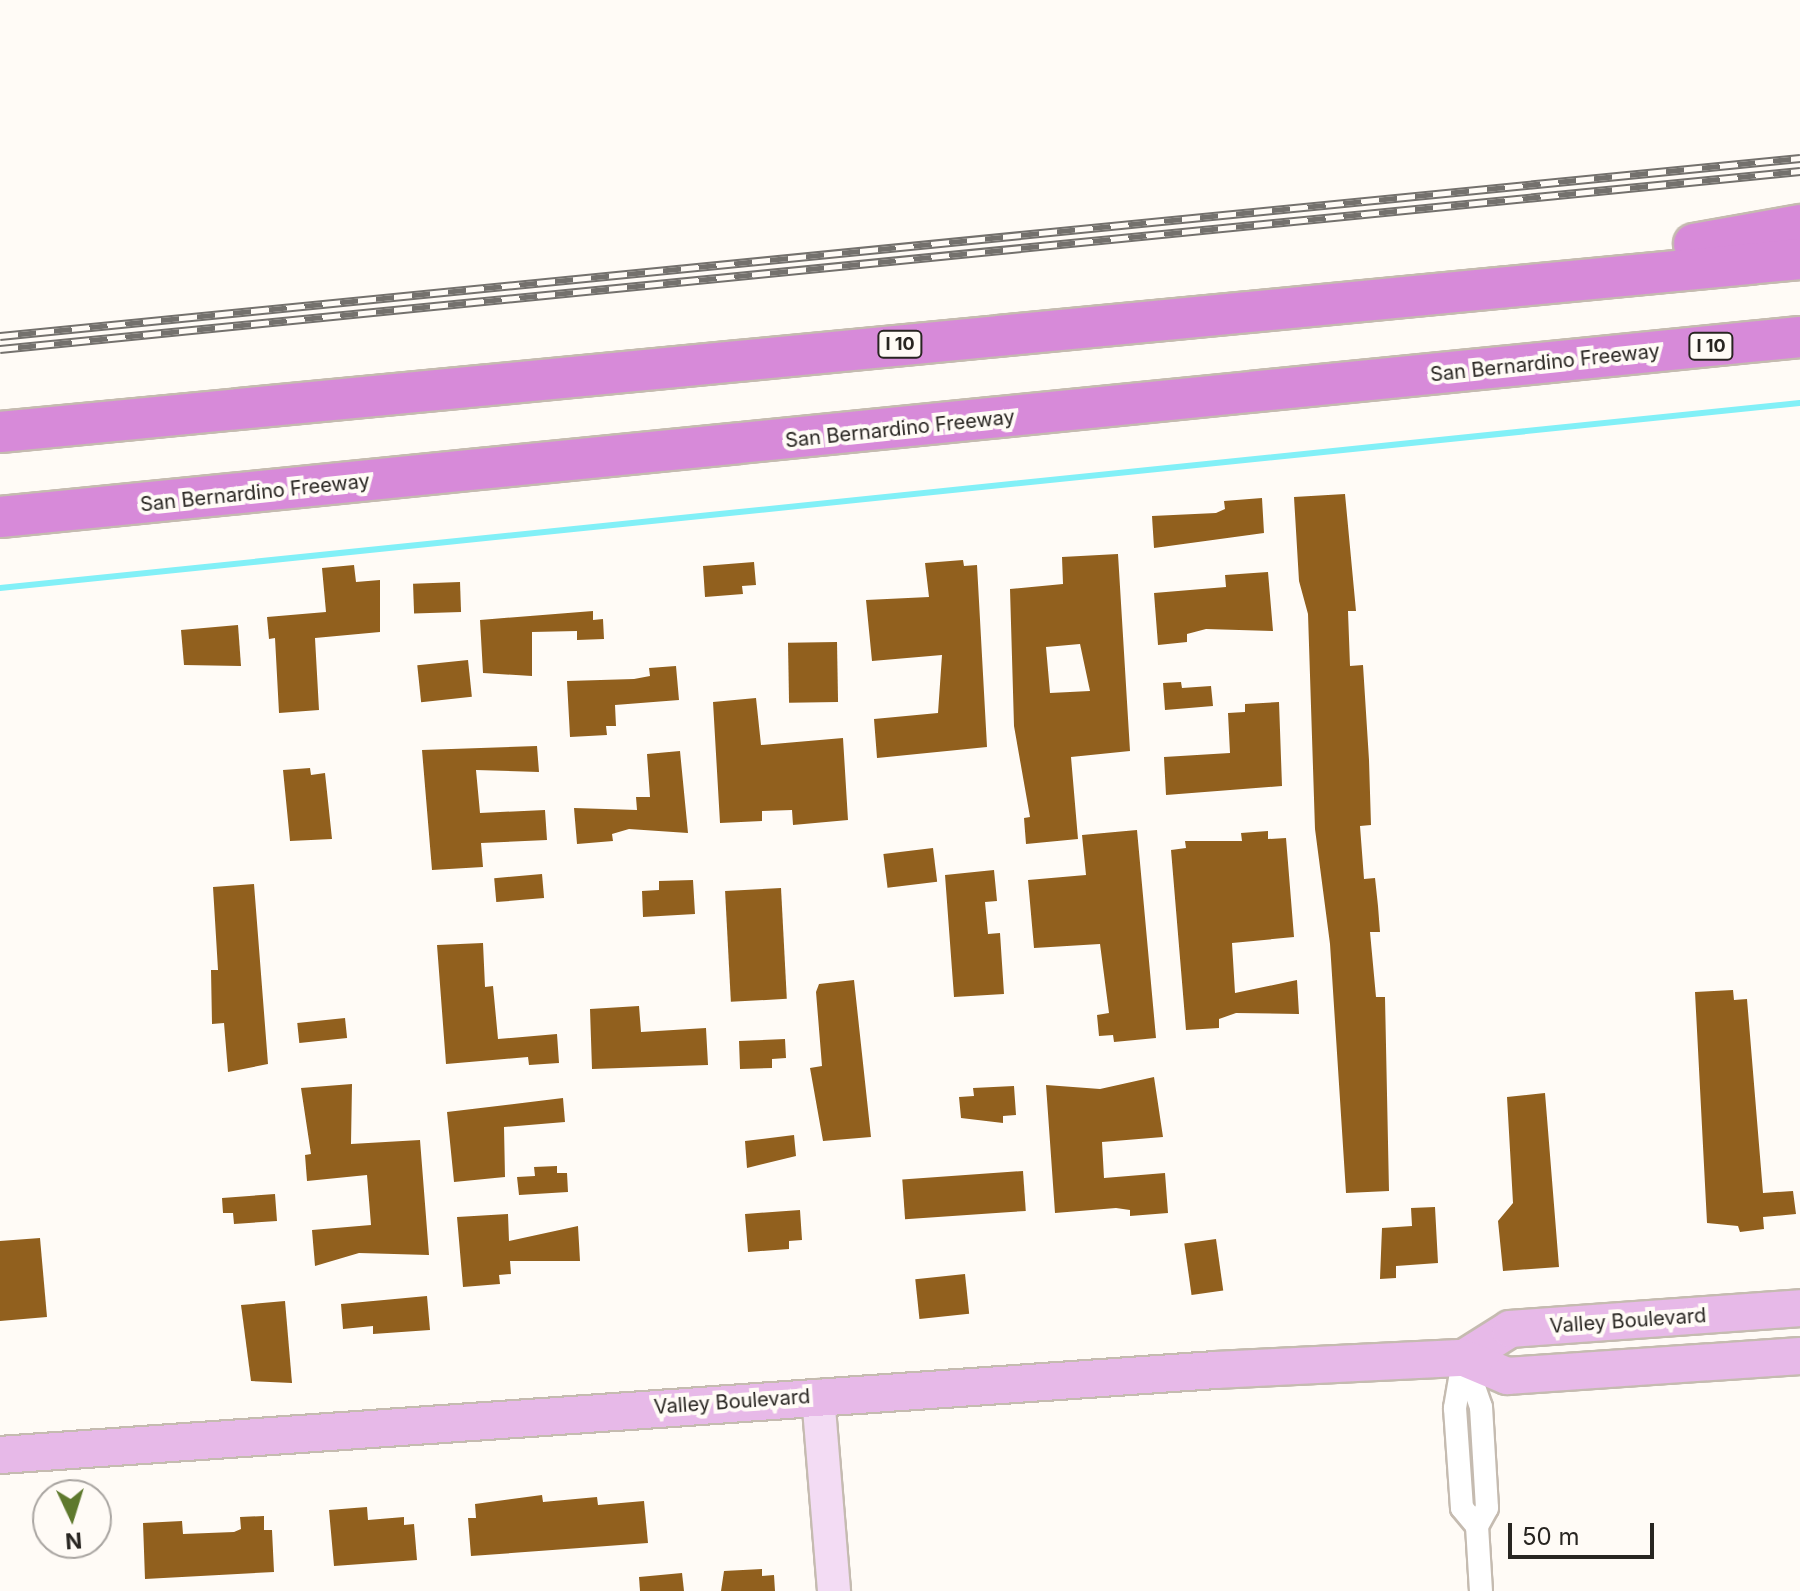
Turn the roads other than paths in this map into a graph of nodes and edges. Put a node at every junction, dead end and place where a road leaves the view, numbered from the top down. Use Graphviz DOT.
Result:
graph roads {
  1 [pos="1800,225"];
  2 [pos="1800,259"];
  3 [pos="1414,294"];
  4 [pos="1800,337"];
  5 [pos="0,432"];
  6 [pos="0,517"];
  7 [pos="1800,1308"];
  8 [pos="1800,1356"];
  9 [pos="1464,1358"];
  10 [pos="818,1396"];
  11 [pos="0,1455"];
  12 [pos="834,1591"];
  13 [pos="1481,1591"];
  1 -- 3 [label="highway"];
  2 -- 3 [label="highway, I 10"];
  3 -- 5 [label="highway, I 10"];
  4 -- 6 [label="highway, San Bernardino Freeway / I 10"];
  7 -- 9 [label="main road, Valley Boulevard"];
  8 -- 9 [label="main road, Valley Boulevard"];
  9 -- 10 [label="main road, Valley Boulevard"];
  9 -- 13 [label="street"];
  10 -- 11 [label="main road, Valley Boulevard"];
  10 -- 12 [label="street"];
}
